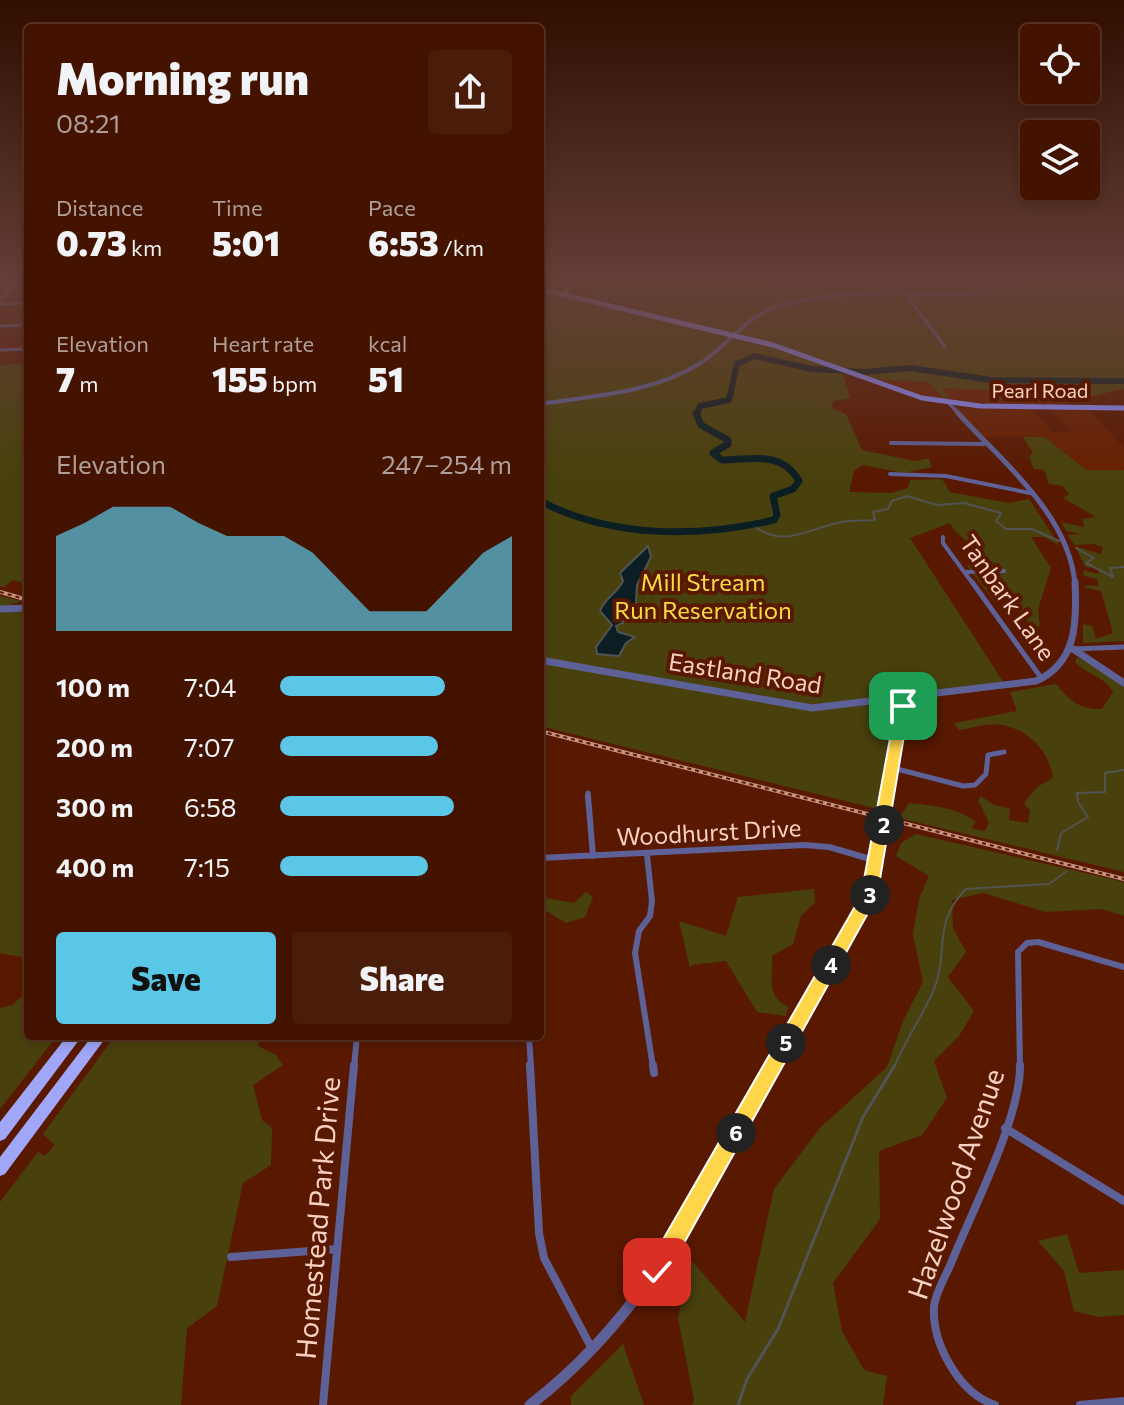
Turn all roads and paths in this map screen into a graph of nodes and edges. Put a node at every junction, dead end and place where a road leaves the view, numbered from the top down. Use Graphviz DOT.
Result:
graph roads {
  1 [pos="719,346"];
  2 [pos="769,346"];
  3 [pos="24,349"];
  4 [pos="0,350"];
  5 [pos="544,403"];
  6 [pos="949,403"];
  7 [pos="1123,408"];
  8 [pos="891,443"];
  9 [pos="984,444"];
  10 [pos="890,474"];
  11 [pos="1030,493"];
  12 [pos="943,537"];
  13 [pos="1004,571"];
  14 [pos="965,572"];
  15 [pos="24,608"];
  16 [pos="0,609"];
  17 [pos="1124,647"];
  18 [pos="1073,649"];
  19 [pos="544,661"];
  20 [pos="1042,679"];
  21 [pos="1124,683"];
  22 [pos="904,700"];
  23 [pos="1004,752"];
  24 [pos="893,768"];
  25 [pos="588,793"];
  26 [pos="647,855"];
  27 [pos="593,856"];
  28 [pos="544,858"];
  29 [pos="878,861"];
  30 [pos="1124,967"];
  31 [pos="72,1040"];
  32 [pos="97,1040"];
  33 [pos="357,1040"];
  34 [pos="529,1040"];
  35 [pos="654,1073"];
  36 [pos="1005,1128"];
  37 [pos="0,1134"];
  38 [pos="0,1169"];
  39 [pos="1124,1201"];
  40 [pos="337,1249"];
  41 [pos="231,1257"];
  42 [pos="594,1352"];
  43 [pos="1124,1401"];
  44 [pos="323,1405"];
  45 [pos="530,1405"];
  46 [pos="995,1405"];
  47 [pos="1080,1405"];
  1 -- 5 [label="street"];
  2 -- 6 [label="main road, Pearl Road"];
  3 -- 4 [label="street"];
  6 -- 7 [label="main road, Pearl Road"];
  6 -- 9 [label="street"];
  8 -- 9 [label="street"];
  9 -- 11 [label="street"];
  10 -- 11 [label="street"];
  11 -- 18 [label="street"];
  12 -- 14 [label="street, Tanbark Lane"];
  13 -- 14 [label="street"];
  14 -- 20 [label="street, Tanbark Lane"];
  15 -- 16 [label="street"];
  17 -- 18 [label="street"];
  18 -- 20 [label="street"];
  18 -- 21 [label="street"];
  19 -- 22 [label="street, Eastland Road"];
  20 -- 22 [label="street, Eastland Road"];
  22 -- 24 [label="street"];
  23 -- 24 [label="street"];
  24 -- 29 [label="street"];
  25 -- 27 [label="street"];
  26 -- 27 [label="street, Woodhurst Drive"];
  26 -- 29 [label="street, Woodhurst Drive"];
  26 -- 35 [label="street"];
  27 -- 28 [label="street, Woodhurst Drive"];
  29 -- 42 [label="street"];
  30 -- 36 [label="street, Hazelwood Avenue"];
  31 -- 37 [label="highway"];
  32 -- 38 [label="highway"];
  33 -- 40 [label="street, Homestead Park Drive"];
  34 -- 42 [label="street"];
  36 -- 39 [label="street"];
  36 -- 46 [label="street, Hazelwood Avenue"];
  40 -- 41 [label="street"];
  40 -- 44 [label="street, Homestead Park Drive"];
  42 -- 45 [label="street"];
  43 -- 47 [label="street"];
}
